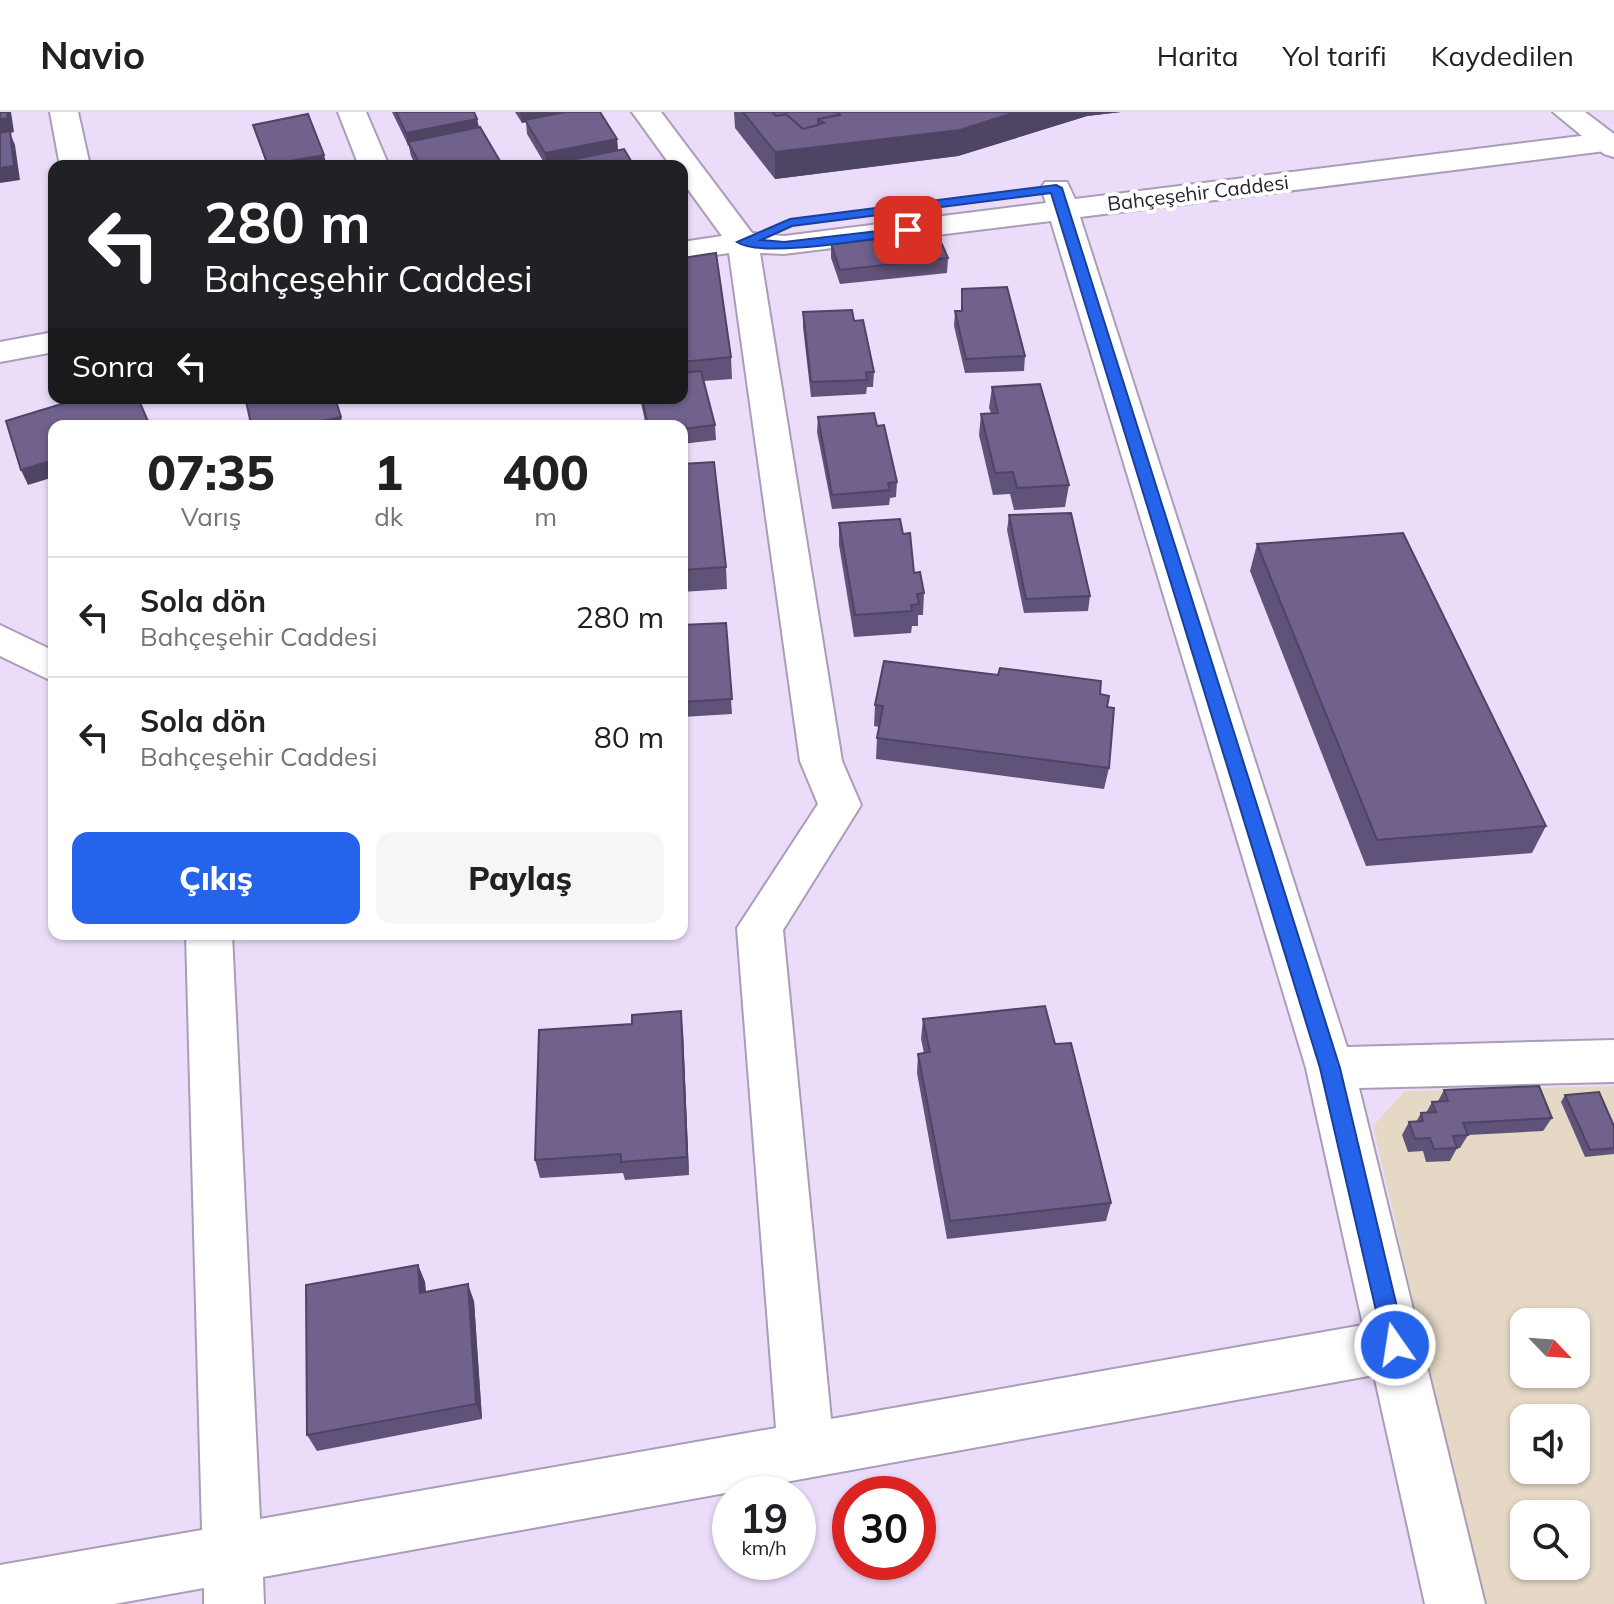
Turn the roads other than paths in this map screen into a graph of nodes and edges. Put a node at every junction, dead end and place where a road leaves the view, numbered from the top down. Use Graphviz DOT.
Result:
graph roads {
  1 [pos="64,112"];
  2 [pos="352,112"];
  3 [pos="646,112"];
  4 [pos="1572,116"];
  5 [pos="1610,145"];
  6 [pos="74,160"];
  7 [pos="372,160"];
  8 [pos="682,160"];
  9 [pos="688,168"];
  10 [pos="1059,199"];
  11 [pos="743,242"];
  12 [pos="688,250"];
  13 [pos="48,343"];
  14 [pos="0,352"];
  15 [pos="0,639"];
  16 [pos="48,665"];
  17 [pos="209,940"];
  18 [pos="1614,1061"];
  19 [pos="1330,1068"];
  20 [pos="1395,1345"];
  21 [pos="806,1451"];
  22 [pos="232,1579"];
  23 [pos="0,1595"];
  24 [pos="1455,1604"];
  1 -- 6 [label="main road"];
  2 -- 7 [label="main road"];
  3 -- 8 [label="main road"];
  4 -- 5 [label="main road"];
  4 -- 10 [label="main road, Bahçeşehir Caddesi"];
  5 -- 10 [label="main road, Bahçeşehir Caddesi"];
  9 -- 11 [label="main road"];
  10 -- 11 [label="main road, Bahçeşehir Caddesi"];
  10 -- 19 [label="main road"];
  11 -- 12 [label="main road, Bahçeşehir Caddesi"];
  11 -- 21 [label="main road"];
  13 -- 14 [label="main road"];
  15 -- 16 [label="main road"];
  17 -- 22 [label="main road"];
  18 -- 19 [label="main road"];
  19 -- 20 [label="main road"];
  20 -- 21 [label="main road"];
  20 -- 24 [label="main road"];
  21 -- 22 [label="main road"];
  22 -- 23 [label="main road"];
}
